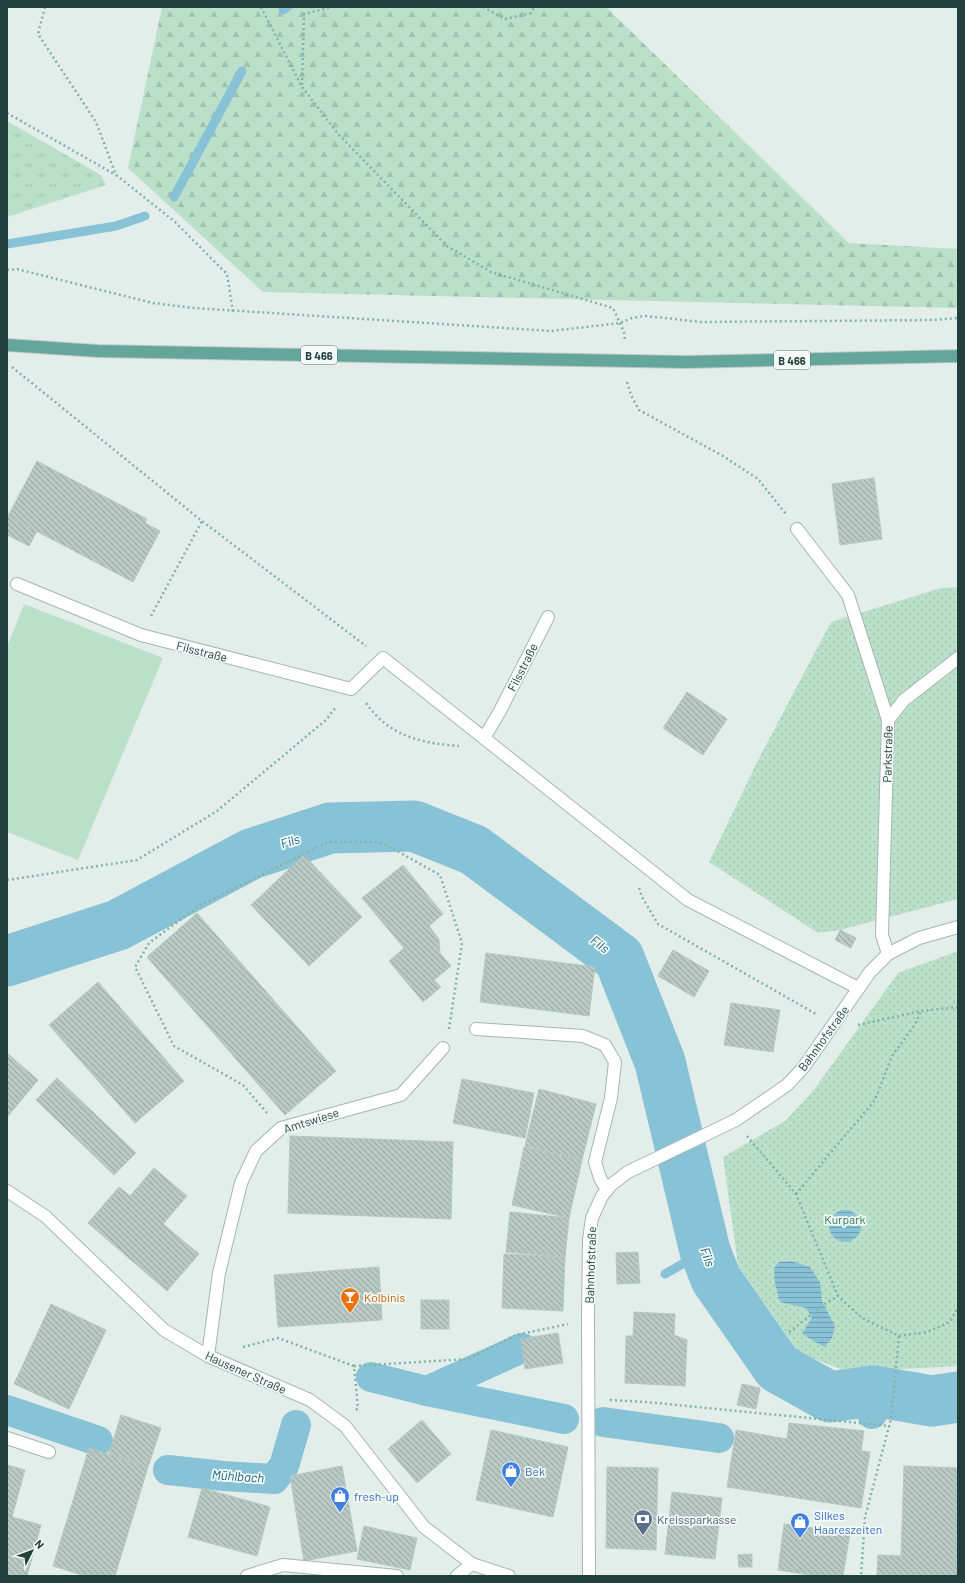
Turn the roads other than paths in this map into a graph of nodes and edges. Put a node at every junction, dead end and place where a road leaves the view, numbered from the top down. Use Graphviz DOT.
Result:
graph roads {
  1 [pos="9,346"];
  2 [pos="958,356"];
  3 [pos="797,529"];
  4 [pos="17,584"];
  5 [pos="548,617"];
  6 [pos="958,658"];
  7 [pos="888,720"];
  8 [pos="484,738"];
  9 [pos="958,927"];
  10 [pos="888,954"];
  11 [pos="858,988"];
  12 [pos="476,1029"];
  13 [pos="443,1048"];
  14 [pos="607,1190"];
  15 [pos="7,1191"];
  16 [pos="208,1356"];
  17 [pos="7,1438"];
  18 [pos="49,1452"];
  19 [pos="472,1564"];
  20 [pos="247,1576"];
  21 [pos="397,1576"];
  22 [pos="458,1576"];
  23 [pos="509,1576"];
  24 [pos="589,1576"];
  1 -- 2 [label="main road, B 466"];
  3 -- 7 [label="street, Parkstraße"];
  4 -- 8 [label="street, Filsstraße"];
  5 -- 8 [label="street, Filsstraße"];
  6 -- 7 [label="street"];
  7 -- 10 [label="street, Parkstraße"];
  8 -- 11 [label="street"];
  9 -- 10 [label="street, Bahnhofstraße"];
  10 -- 11 [label="street, Bahnhofstraße"];
  11 -- 14 [label="street, Bahnhofstraße"];
  12 -- 14 [label="street"];
  13 -- 16 [label="street, Amtswiese"];
  14 -- 24 [label="street, Bahnhofstraße"];
  15 -- 16 [label="street, Hausener Straße"];
  16 -- 19 [label="street, Hausener Straße"];
  17 -- 18 [label="street"];
  19 -- 22 [label="street"];
  19 -- 23 [label="street, Hausener Straße"];
  20 -- 21 [label="street"];
}
